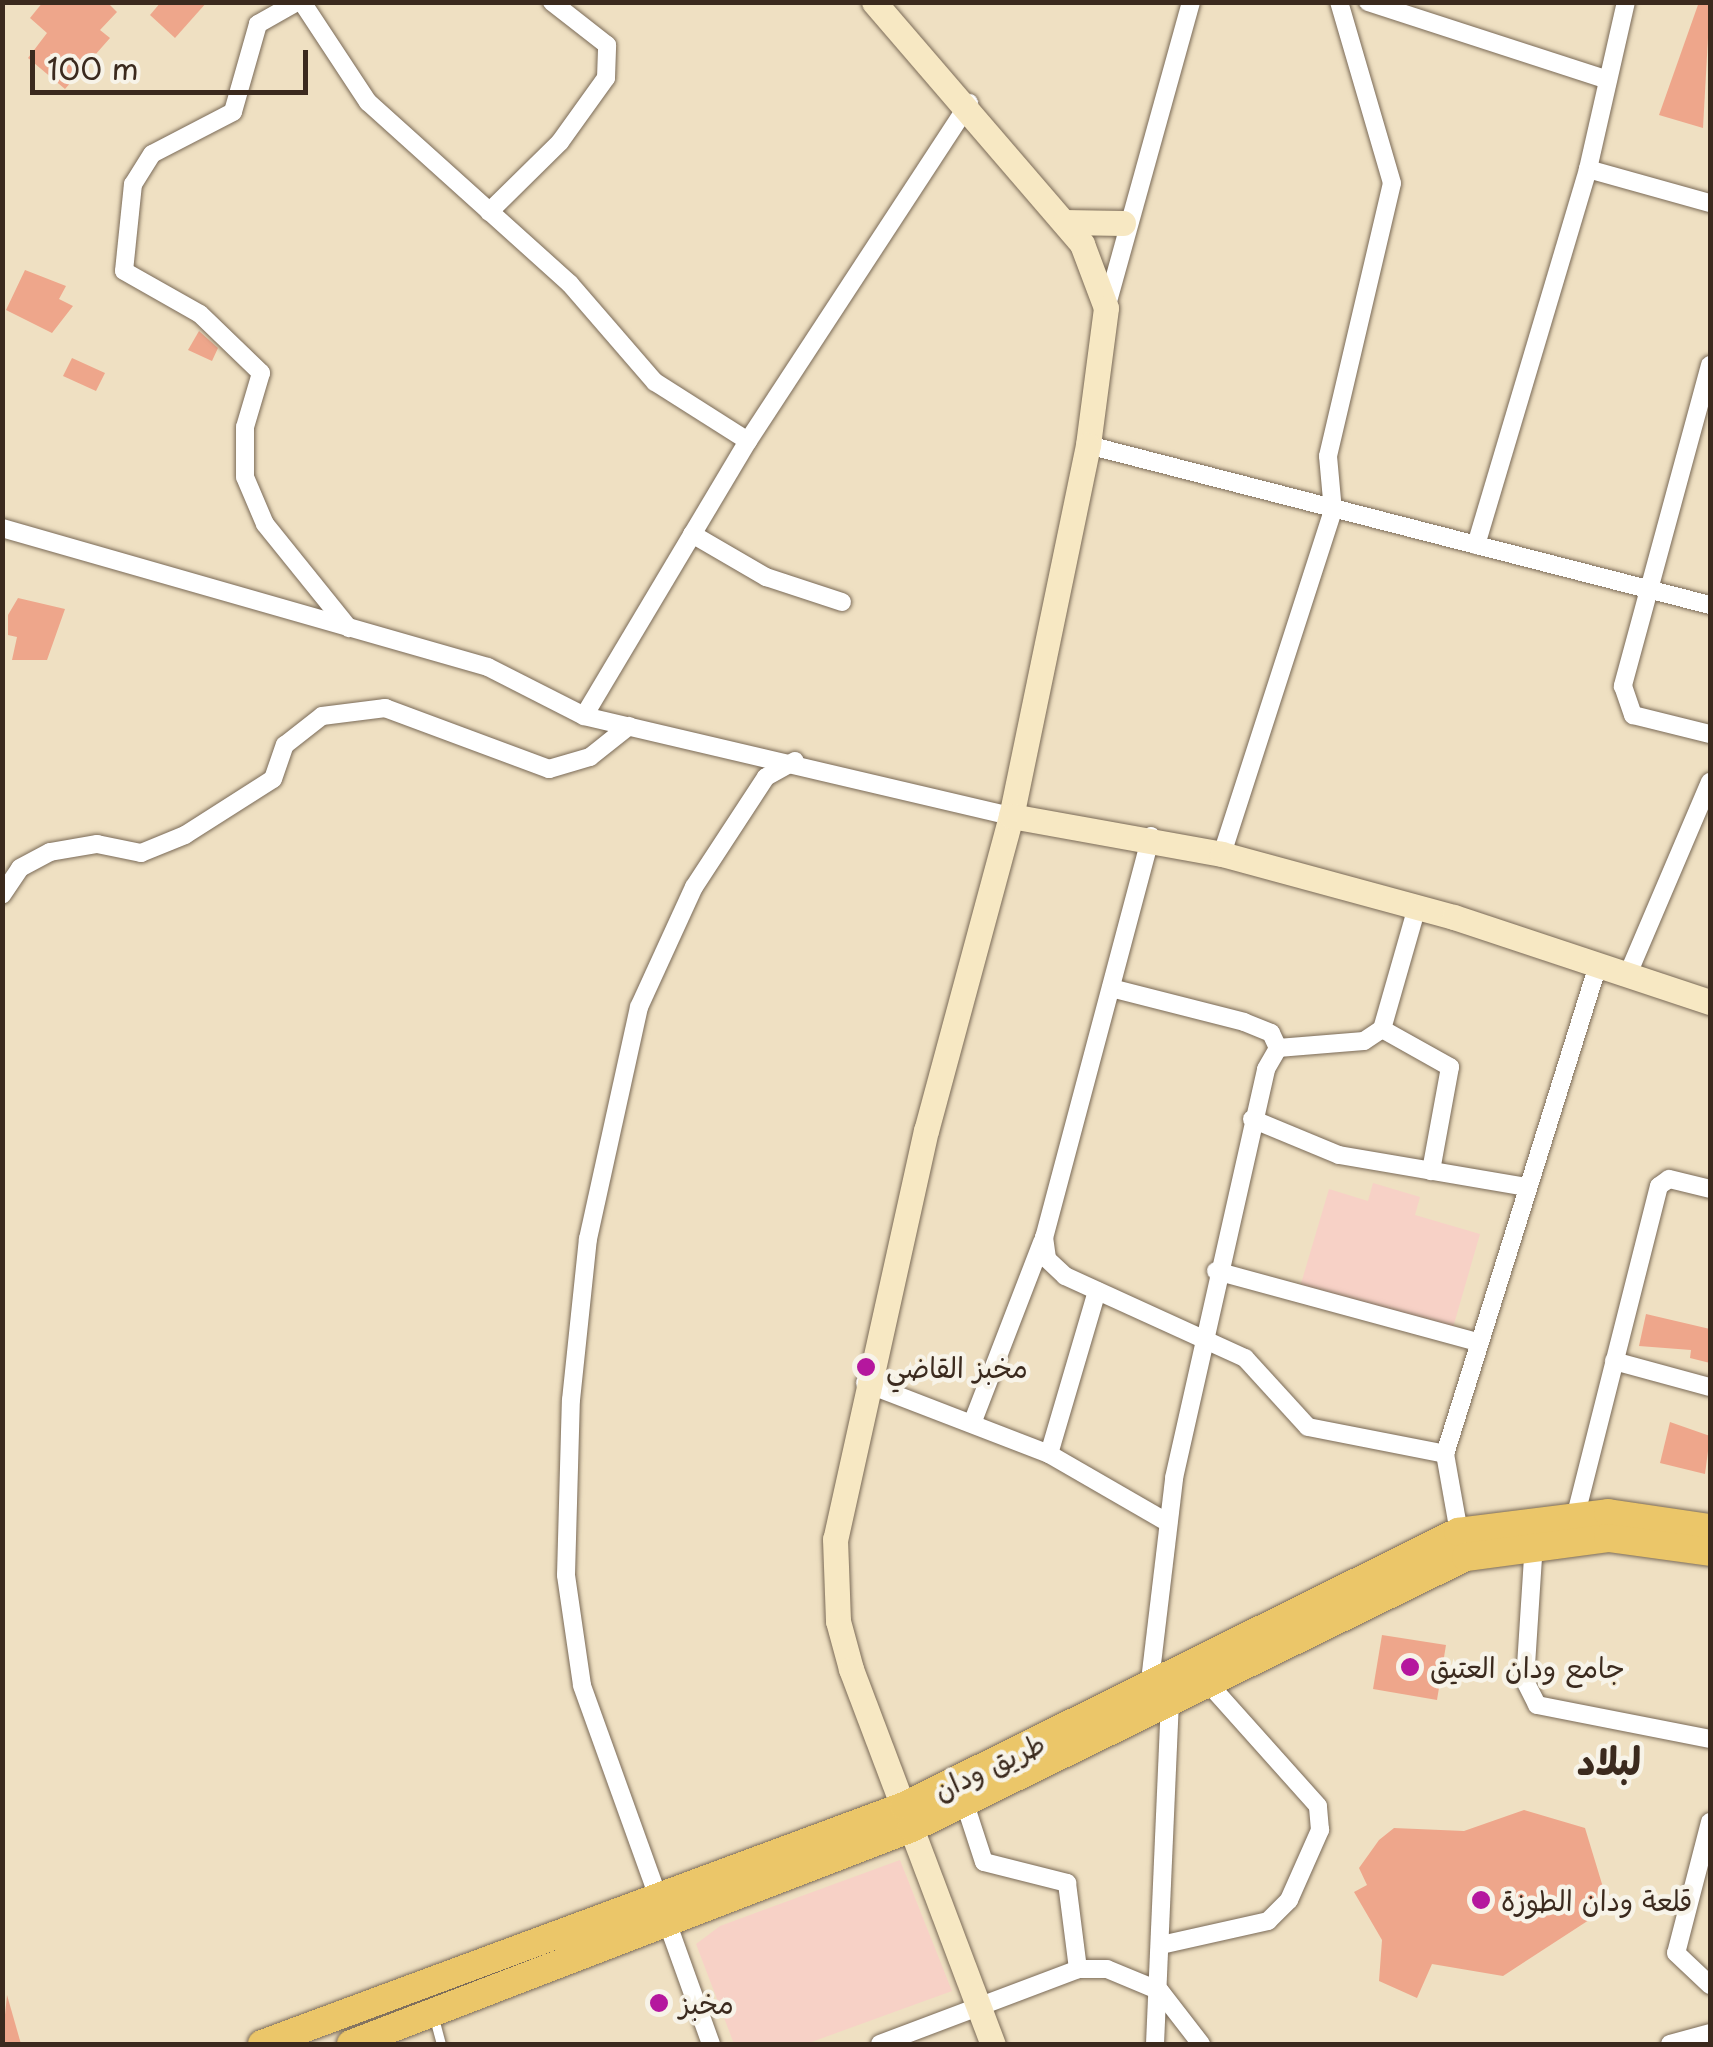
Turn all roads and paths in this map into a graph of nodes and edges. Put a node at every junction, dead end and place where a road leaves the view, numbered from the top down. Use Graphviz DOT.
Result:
graph roads {
  1 [pos="300,2"];
  2 [pos="552,2"];
  3 [pos="874,2"];
  4 [pos="1191,2"];
  5 [pos="1339,2"];
  6 [pos="1368,2"];
  7 [pos="1626,2"];
  8 [pos="1608,80"];
  9 [pos="969,103"];
  10 [pos="1588,169"];
  11 [pos="1710,204"];
  12 [pos="489,212"];
  13 [pos="1064,222"];
  14 [pos="1123,222"];
  15 [pos="1106,308"];
  16 [pos="1710,366"];
  17 [pos="748,441"];
  18 [pos="1088,445"];
  19 [pos="1333,510"];
  20 [pos="2,528"];
  21 [pos="692,534"];
  22 [pos="1476,545"];
  23 [pos="1650,590"];
  24 [pos="842,602"];
  25 [pos="1710,604"];
  26 [pos="349,628"];
  27 [pos="584,716"];
  28 [pos="629,726"];
  29 [pos="1710,734"];
  30 [pos="795,761"];
  31 [pos="1710,782"];
  32 [pos="1011,816"];
  33 [pos="1152,836"];
  34 [pos="1222,854"];
  35 [pos="2,896"];
  36 [pos="1417,907"];
  37 [pos="1598,964"];
  38 [pos="1628,974"];
  39 [pos="1111,988"];
  40 [pos="1710,1002"];
  41 [pos="1382,1029"];
  42 [pos="1278,1048"];
  43 [pos="1252,1119"];
  44 [pos="1431,1171"];
  45 [pos="1527,1187"];
  46 [pos="1710,1189"];
  47 [pos="1044,1237"];
  48 [pos="1216,1271"];
  49 [pos="1098,1292"];
  50 [pos="1204,1340"];
  51 [pos="1473,1341"];
  52 [pos="1614,1361"];
  53 [pos="866,1383"];
  54 [pos="1710,1387"];
  55 [pos="973,1421"];
  56 [pos="1049,1454"];
  57 [pos="1444,1454"];
  58 [pos="1576,1514"];
  59 [pos="1167,1522"];
  60 [pos="1710,1528"];
  61 [pos="1534,1542"];
  62 [pos="1462,1544"];
  63 [pos="1710,1552"];
  64 [pos="1210,1684"];
  65 [pos="1160,1698"];
  66 [pos="1710,1740"];
  67 [pos="965,1804"];
  68 [pos="908,1817"];
  69 [pos="1710,1822"];
  70 [pos="660,1910"];
  71 [pos="1161,1946"];
  72 [pos="1078,1968"];
  73 [pos="1710,1985"];
  74 [pos="1160,1991"];
  75 [pos="978,2003"];
  76 [pos="432,2013"];
  77 [pos="1710,2034"];
  78 [pos="262,2044"];
  79 [pos="351,2044"];
  80 [pos="441,2044"];
  81 [pos="711,2044"];
  82 [pos="880,2044"];
  83 [pos="993,2044"];
  84 [pos="1155,2044"];
  85 [pos="1201,2044"];
  86 [pos="1670,2044"];
  1 -- 12 [label="street"];
  1 -- 26 [label="street"];
  2 -- 12 [label="street"];
  3 -- 9 [label="street"];
  4 -- 14 [label="street"];
  5 -- 19 [label="street"];
  6 -- 8 [label="street"];
  7 -- 8 [label="street"];
  8 -- 10 [label="street"];
  9 -- 13 [label="street"];
  9 -- 17 [label="street"];
  10 -- 11 [label="street"];
  10 -- 22 [label="street"];
  12 -- 17 [label="street"];
  13 -- 14 [label="street"];
  13 -- 15 [label="street"];
  14 -- 15 [label="street"];
  15 -- 18 [label="street"];
  16 -- 23 [label="street"];
  17 -- 21 [label="street"];
  18 -- 19 [label="street"];
  18 -- 32 [label="street"];
  19 -- 22 [label="street"];
  19 -- 34 [label="street"];
  20 -- 26 [label="street"];
  21 -- 24 [label="street"];
  21 -- 27 [label="street"];
  22 -- 23 [label="street"];
  23 -- 25 [label="street"];
  23 -- 29 [label="street"];
  26 -- 27 [label="street"];
  27 -- 28 [label="street"];
  28 -- 30 [label="street"];
  28 -- 35 [label="street"];
  30 -- 32 [label="street"];
  30 -- 70 [label="street"];
  31 -- 38 [label="street"];
  32 -- 33 [label="street"];
  32 -- 53 [label="street"];
  33 -- 34 [label="street"];
  33 -- 39 [label="street"];
  34 -- 36 [label="street"];
  36 -- 37 [label="street"];
  36 -- 41 [label="street"];
  37 -- 38 [label="street"];
  37 -- 45 [label="street"];
  38 -- 40 [label="street"];
  39 -- 42 [label="street"];
  39 -- 47 [label="street"];
  41 -- 42 [label="street"];
  41 -- 44 [label="street"];
  42 -- 43 [label="street"];
  43 -- 44 [label="street"];
  43 -- 48 [label="street"];
  44 -- 45 [label="street"];
  45 -- 51 [label="street"];
  46 -- 52 [label="street"];
  47 -- 49 [label="street"];
  47 -- 55 [label="street"];
  48 -- 50 [label="street"];
  48 -- 51 [label="street"];
  49 -- 50 [label="street"];
  49 -- 56 [label="street"];
  50 -- 57 [label="street"];
  50 -- 59 [label="street"];
  51 -- 57 [label="street"];
  52 -- 54 [label="street"];
  52 -- 58 [label="street"];
  53 -- 55 [label="street"];
  53 -- 68 [label="street"];
  55 -- 56 [label="street"];
  56 -- 59 [label="street"];
  57 -- 62 [label="street"];
  58 -- 60 [label="main road, طريق ودان"];
  58 -- 62 [label="main road, طريق ودان"];
  59 -- 65 [label="street"];
  61 -- 62 [label="main road, طريق ودان"];
  61 -- 63 [label="main road, طريق ودان"];
  61 -- 66 [label="street"];
  62 -- 64 [label="main road, طريق ودان"];
  62 -- 65 [label="main road, طريق ودان"];
  64 -- 65 [label="main road, طريق ودان"];
  64 -- 71 [label="street"];
  65 -- 67 [label="main road, طريق ودان"];
  65 -- 68 [label="main road, طريق ودان"];
  65 -- 71 [label="street"];
  67 -- 68 [label="main road, طريق ودان"];
  67 -- 72 [label="street"];
  68 -- 70 [label="main road, طريق ودان"];
  68 -- 75 [label="street"];
  69 -- 73 [label="street"];
  70 -- 76 [label="main road, طريق ودان"];
  70 -- 78 [label="main road, طريق ودان"];
  70 -- 81 [label="street"];
  71 -- 74 [label="street"];
  72 -- 74 [label="street"];
  72 -- 75 [label="street"];
  74 -- 84 [label="street"];
  74 -- 85 [label="street"];
  75 -- 82 [label="street"];
  75 -- 83 [label="street"];
  76 -- 79 [label="main road, طريق ودان"];
  76 -- 80 [label="lane"];
  77 -- 86 [label="street"];
}
